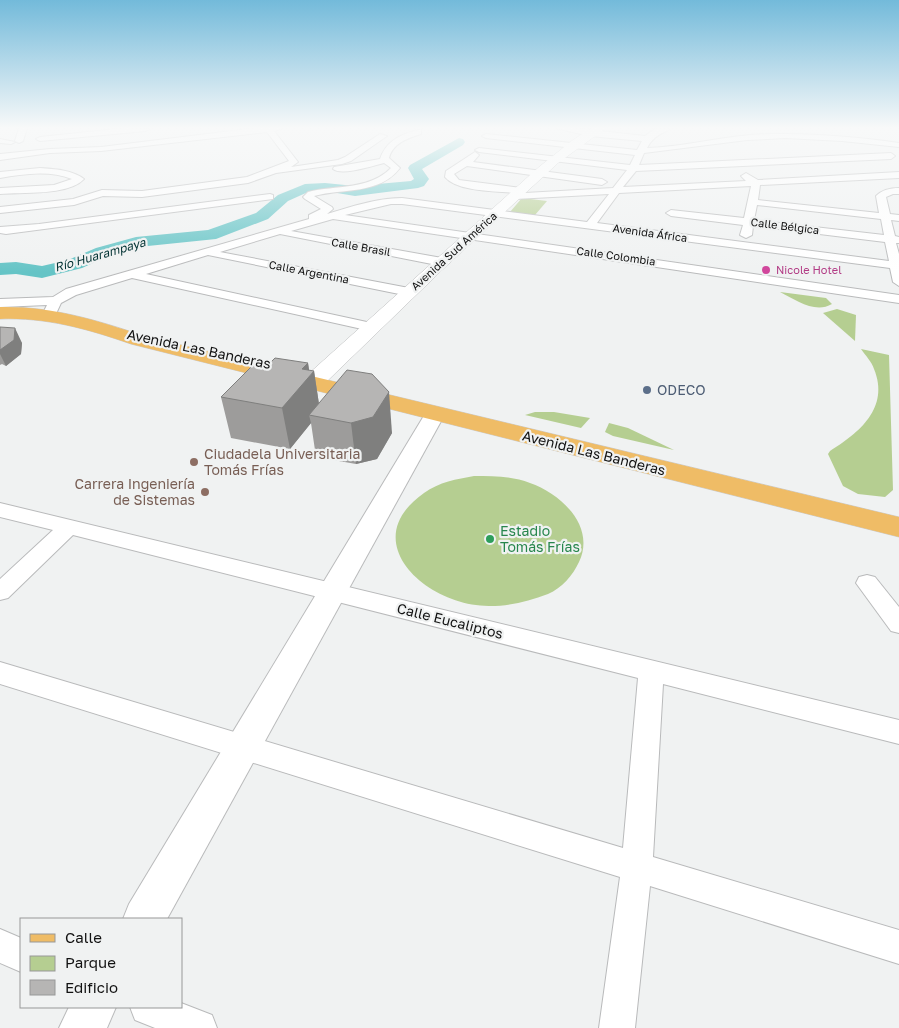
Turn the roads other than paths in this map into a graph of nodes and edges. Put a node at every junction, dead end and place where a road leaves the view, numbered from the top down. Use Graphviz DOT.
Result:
graph roads {
  1 [pos="71,176"];
  2 [pos="261,176"];
  3 [pos="389,176"];
  4 [pos="450,176"];
  5 [pos="539,176"];
  6 [pos="546,176"];
  7 [pos="627,176"];
  8 [pos="745,176"];
  9 [pos="887,176"];
  10 [pos="899,180"];
  11 [pos="756,183"];
  12 [pos="618,187"];
  13 [pos="0,191"];
  14 [pos="899,191"];
  15 [pos="518,193"];
  16 [pos="812,194"];
  17 [pos="270,198"];
  18 [pos="753,202"];
  19 [pos="4,209"];
  20 [pos="671,212"];
  21 [pos="496,213"];
  22 [pos="332,216"];
  23 [pos="885,216"];
  24 [pos="899,218"];
  25 [pos="749,222"];
  26 [pos="305,225"];
  27 [pos="590,226"];
  28 [pos="1,230"];
  29 [pos="280,232"];
  30 [pos="471,235"];
  31 [pos="894,240"];
  32 [pos="208,253"];
  33 [pos="741,260"];
  34 [pos="442,262"];
  35 [pos="897,266"];
  36 [pos="132,275"];
  37 [pos="899,282"];
  38 [pos="409,292"];
  39 [pos="899,298"];
  40 [pos="0,303"];
  41 [pos="53,308"];
  42 [pos="0,313"];
  43 [pos="371,327"];
  44 [pos="317,378"];
  45 [pos="435,414"];
  46 [pos="0,510"];
  47 [pos="899,513"];
  48 [pos="899,527"];
  49 [pos="68,528"];
  50 [pos="867,583"];
  51 [pos="333,591"];
  52 [pos="0,592"];
  53 [pos="899,624"];
  54 [pos="651,672"];
  55 [pos="0,673"];
  56 [pos="899,732"];
  57 [pos="244,746"];
  58 [pos="637,865"];
  59 [pos="145,918"];
  60 [pos="0,946"];
  61 [pos="899,946"];
  62 [pos="20,955"];
  63 [pos="93,1008"];
  64 [pos="150,1008"];
  65 [pos="82,1028"];
  66 [pos="199,1028"];
  67 [pos="617,1028"];
  1 -- 13 [label="street"];
  2 -- 19 [label="street"];
  3 -- 26 [label="street"];
  4 -- 15 [label="street"];
  5 -- 15 [label="main road, Avenida Sud América"];
  6 -- 12 [label="street"];
  7 -- 12 [label="street"];
  8 -- 11 [label="street"];
  9 -- 10 [label="street"];
  9 -- 16 [label="street"];
  11 -- 16 [label="street"];
  11 -- 18 [label="street"];
  11 -- 20 [label="street"];
  12 -- 15 [label="street"];
  12 -- 20 [label="street"];
  12 -- 27 [label="street"];
  14 -- 23 [label="street"];
  15 -- 21 [label="main road, Avenida Sud América"];
  16 -- 18 [label="street"];
  16 -- 23 [label="street"];
  17 -- 28 [label="street"];
  18 -- 25 [label="street"];
  19 -- 28 [label="street"];
  20 -- 25 [label="street, Calle Bélgica"];
  20 -- 27 [label="street, Avenida África"];
  20 -- 33 [label="street, Avenida África"];
  21 -- 22 [label="street, Avenida África"];
  21 -- 27 [label="street, Avenida África"];
  21 -- 30 [label="main road, Avenida Sud América"];
  22 -- 26 [label="street, Avenida África"];
  22 -- 30 [label="street, Calle Colombia"];
  23 -- 24 [label="street"];
  23 -- 31 [label="street"];
  25 -- 31 [label="street, Calle Bélgica"];
  25 -- 33 [label="street"];
  26 -- 29 [label="street, Avenida África"];
  29 -- 32 [label="street, Avenida África"];
  29 -- 34 [label="street, Calle Brasil"];
  30 -- 33 [label="street, Calle Colombia"];
  30 -- 34 [label="main road, Avenida Sud América"];
  31 -- 35 [label="street"];
  32 -- 36 [label="street, Avenida África"];
  32 -- 38 [label="street, Calle Argentina"];
  33 -- 35 [label="street, Avenida África"];
  33 -- 39 [label="street, Calle Colombia"];
  34 -- 38 [label="main road, Avenida Sud América"];
  35 -- 37 [label="street"];
  36 -- 41 [label="street, Avenida África"];
  36 -- 43 [label="street"];
  38 -- 43 [label="main road, Avenida Sud América"];
  40 -- 41 [label="street"];
  41 -- 42 [label="main road, Avenida Las Banderas"];
  41 -- 44 [label="main road, Avenida Las Banderas"];
  43 -- 44 [label="main road, Avenida Sud América"];
  44 -- 45 [label="main road, Avenida Las Banderas"];
  44 -- 47 [label="main road, Avenida Las Banderas"];
  45 -- 48 [label="main road, Avenida Las Banderas"];
  45 -- 51 [label="street"];
  46 -- 49 [label="street, Calle Eucaliptos"];
  49 -- 51 [label="street, Calle Eucaliptos"];
  49 -- 52 [label="street"];
  50 -- 53 [label="street"];
  51 -- 54 [label="street, Calle Eucaliptos"];
  51 -- 57 [label="street"];
  54 -- 56 [label="street, Calle Eucaliptos"];
  54 -- 58 [label="street"];
  55 -- 57 [label="street"];
  57 -- 58 [label="street"];
  57 -- 59 [label="street"];
  58 -- 61 [label="street"];
  58 -- 67 [label="street"];
  60 -- 62 [label="street"];
  63 -- 65 [label="street"];
  64 -- 66 [label="street"];
}
